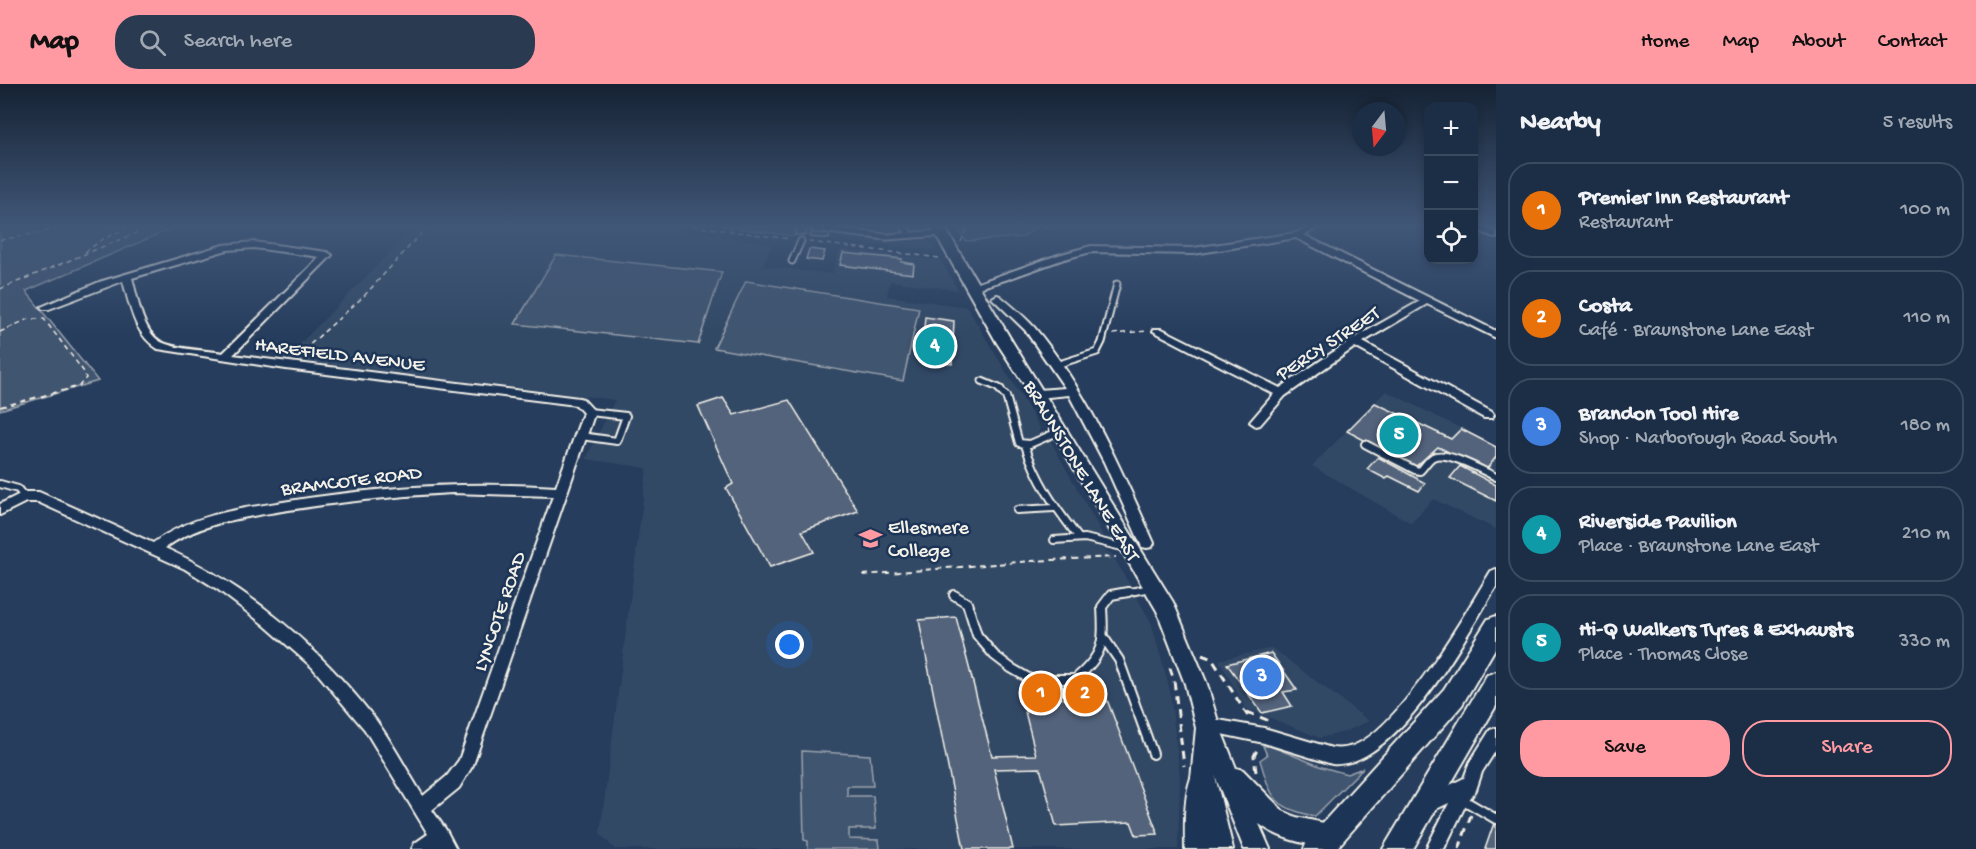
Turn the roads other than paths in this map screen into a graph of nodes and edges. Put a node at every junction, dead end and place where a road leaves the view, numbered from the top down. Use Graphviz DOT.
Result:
graph roads {
  1 [pos="177,262"];
  2 [pos="320,262"];
  3 [pos="958,262"];
  4 [pos="1048,262"];
  5 [pos="1349,262"];
  6 [pos="127,277"];
  7 [pos="1118,284"];
  8 [pos="972,287"];
  9 [pos="997,298"];
  10 [pos="1426,301"];
  11 [pos="46,306"];
  12 [pos="1158,331"];
  13 [pos="1496,335"];
  14 [pos="1355,342"];
  15 [pos="226,356"];
  16 [pos="1056,366"];
  17 [pos="982,381"];
  18 [pos="1071,391"];
  19 [pos="1281,393"];
  20 [pos="1038,394"];
  21 [pos="589,412"];
  22 [pos="1488,415"];
  23 [pos="1256,422"];
  24 [pos="1060,431"];
  25 [pos="580,436"];
  26 [pos="1365,444"];
  27 [pos="1025,445"];
  28 [pos="1496,477"];
  29 [pos="0,484"];
  30 [pos="559,492"];
  31 [pos="24,497"];
  32 [pos="1054,508"];
  33 [pos="0,510"];
  34 [pos="1017,510"];
  35 [pos="1079,538"];
  36 [pos="1054,540"];
  37 [pos="1148,543"];
  38 [pos="155,548"];
  39 [pos="1125,552"];
  40 [pos="1496,575"];
  41 [pos="1154,588"];
  42 [pos="954,595"];
  43 [pos="1496,627"];
  44 [pos="1104,638"];
  45 [pos="1496,683"];
  46 [pos="1207,725"];
  47 [pos="1496,735"];
  48 [pos="1153,754"];
  49 [pos="1215,775"];
  50 [pos="1470,784"];
  51 [pos="1460,798"];
  52 [pos="423,807"];
  53 [pos="1423,807"];
  54 [pos="1496,819"];
  55 [pos="444,842"];
  56 [pos="1324,842"];
  57 [pos="421,849"];
  58 [pos="1199,849"];
  59 [pos="1221,849"];
  60 [pos="1257,849"];
  61 [pos="1398,849"];
  62 [pos="1435,849"];
  1 -- 6 [label="street"];
  2 -- 15 [label="street"];
  3 -- 8 [label="street, BRAUNSTONE LANE EAST"];
  4 -- 8 [label="street"];
  5 -- 10 [label="street"];
  6 -- 11 [label="street"];
  6 -- 15 [label="street, HAREFIELD AVENUE"];
  7 -- 16 [label="lane"];
  8 -- 20 [label="street, BRAUNSTONE LANE EAST"];
  9 -- 16 [label="street"];
  10 -- 13 [label="street"];
  10 -- 14 [label="street, PERCY STREET"];
  12 -- 19 [label="street"];
  14 -- 19 [label="street, PERCY STREET"];
  14 -- 22 [label="street"];
  15 -- 21 [label="street, HAREFIELD AVENUE"];
  16 -- 18 [label="street"];
  17 -- 27 [label="lane"];
  18 -- 20 [label="street"];
  18 -- 37 [label="street"];
  19 -- 23 [label="street, PERCY STREET"];
  20 -- 24 [label="street, BRAUNSTONE LANE EAST"];
  21 -- 25 [label="street, LYNCOTE ROAD"];
  21 -- 25 [label="lane"];
  24 -- 27 [label="lane"];
  24 -- 39 [label="street, BRAUNSTONE LANE EAST"];
  25 -- 30 [label="street, LYNCOTE ROAD"];
  26 -- 28 [label="lane"];
  27 -- 32 [label="lane"];
  29 -- 31 [label="lane"];
  30 -- 38 [label="street, BRAMCOTE ROAD"];
  30 -- 52 [label="street, LYNCOTE ROAD"];
  31 -- 33 [label="street"];
  31 -- 38 [label="street"];
  32 -- 34 [label="lane"];
  32 -- 35 [label="lane"];
  35 -- 36 [label="lane"];
  35 -- 39 [label="lane"];
  38 -- 52 [label="street"];
  39 -- 41 [label="street, BRAUNSTONE LANE EAST"];
  40 -- 46 [label="street"];
  41 -- 44 [label="lane"];
  41 -- 46 [label="street, BRAUNSTONE LANE EAST"];
  42 -- 44 [label="lane"];
  43 -- 56 [label="main road"];
  44 -- 48 [label="lane"];
  45 -- 53 [label="main road"];
  46 -- 49 [label="street, BRAUNSTONE LANE EAST"];
  47 -- 50 [label="street"];
  49 -- 56 [label="street"];
  49 -- 58 [label="main road"];
  49 -- 59 [label="street, BRAUNSTONE LANE EAST"];
  49 -- 60 [label="street, BRAUNSTONE LANE EAST"];
  50 -- 51 [label="street"];
  50 -- 53 [label="street"];
  51 -- 54 [label="lane"];
  51 -- 62 [label="street"];
  52 -- 55 [label="street"];
  53 -- 61 [label="main road"];
  55 -- 57 [label="street"];
}
